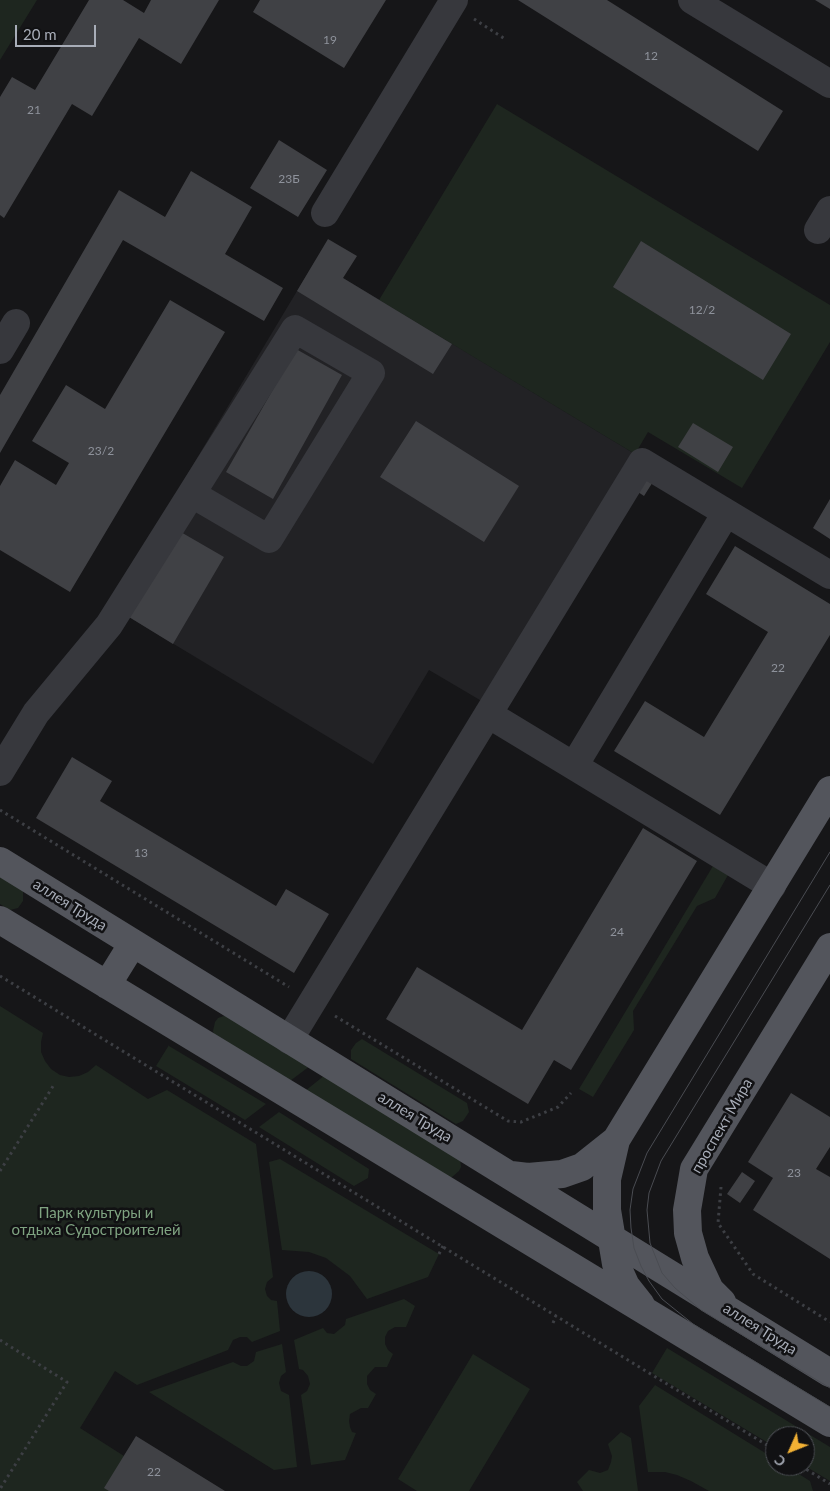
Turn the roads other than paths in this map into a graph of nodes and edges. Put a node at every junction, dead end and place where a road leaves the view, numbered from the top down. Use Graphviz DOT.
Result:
graph roads {
  1 [pos="454,0"];
  2 [pos="692,0"];
  3 [pos="830,84"];
  4 [pos="325,213"];
  5 [pos="16,323"];
  6 [pos="0,350"];
  7 [pos="192,494"];
  8 [pos="726,513"];
  9 [pos="830,575"];
  10 [pos="488,714"];
  11 [pos="574,766"];
  12 [pos="0,772"];
  13 [pos="830,790"];
  14 [pos="0,861"];
  15 [pos="772,886"];
  16 [pos="0,920"];
  17 [pos="133,943"];
  18 [pos="830,947"];
  19 [pos="107,985"];
  20 [pos="289,1040"];
  21 [pos="616,1140"];
  22 [pos="509,1174"];
  23 [pos="611,1238"];
  24 [pos="734,1313"];
  25 [pos="656,1318"];
  26 [pos="830,1373"];
  27 [pos="830,1422"];
  1 -- 4 [label="street"];
  2 -- 3 [label="street"];
  5 -- 6 [label="street"];
  7 -- 7 [label="street"];
  7 -- 12 [label="street"];
  8 -- 9 [label="street"];
  8 -- 10 [label="street"];
  8 -- 11 [label="street"];
  10 -- 11 [label="street"];
  10 -- 20 [label="street"];
  11 -- 15 [label="street"];
  13 -- 15 [label="main road"];
  14 -- 17 [label="main road, аллея Труда"];
  15 -- 21 [label="main road"];
  16 -- 19 [label="main road"];
  17 -- 19 [label="main road"];
  17 -- 20 [label="main road, аллея Труда"];
  18 -- 24 [label="main road, проспект Мира"];
  19 -- 25 [label="main road"];
  20 -- 22 [label="main road, аллея Труда"];
  21 -- 22 [label="main road"];
  21 -- 23 [label="main road"];
  22 -- 23 [label="main road, аллея Труда"];
  23 -- 24 [label="main road, аллея Труда"];
  23 -- 25 [label="main road"];
  24 -- 26 [label="main road, аллея Труда"];
  25 -- 27 [label="main road"];
}
